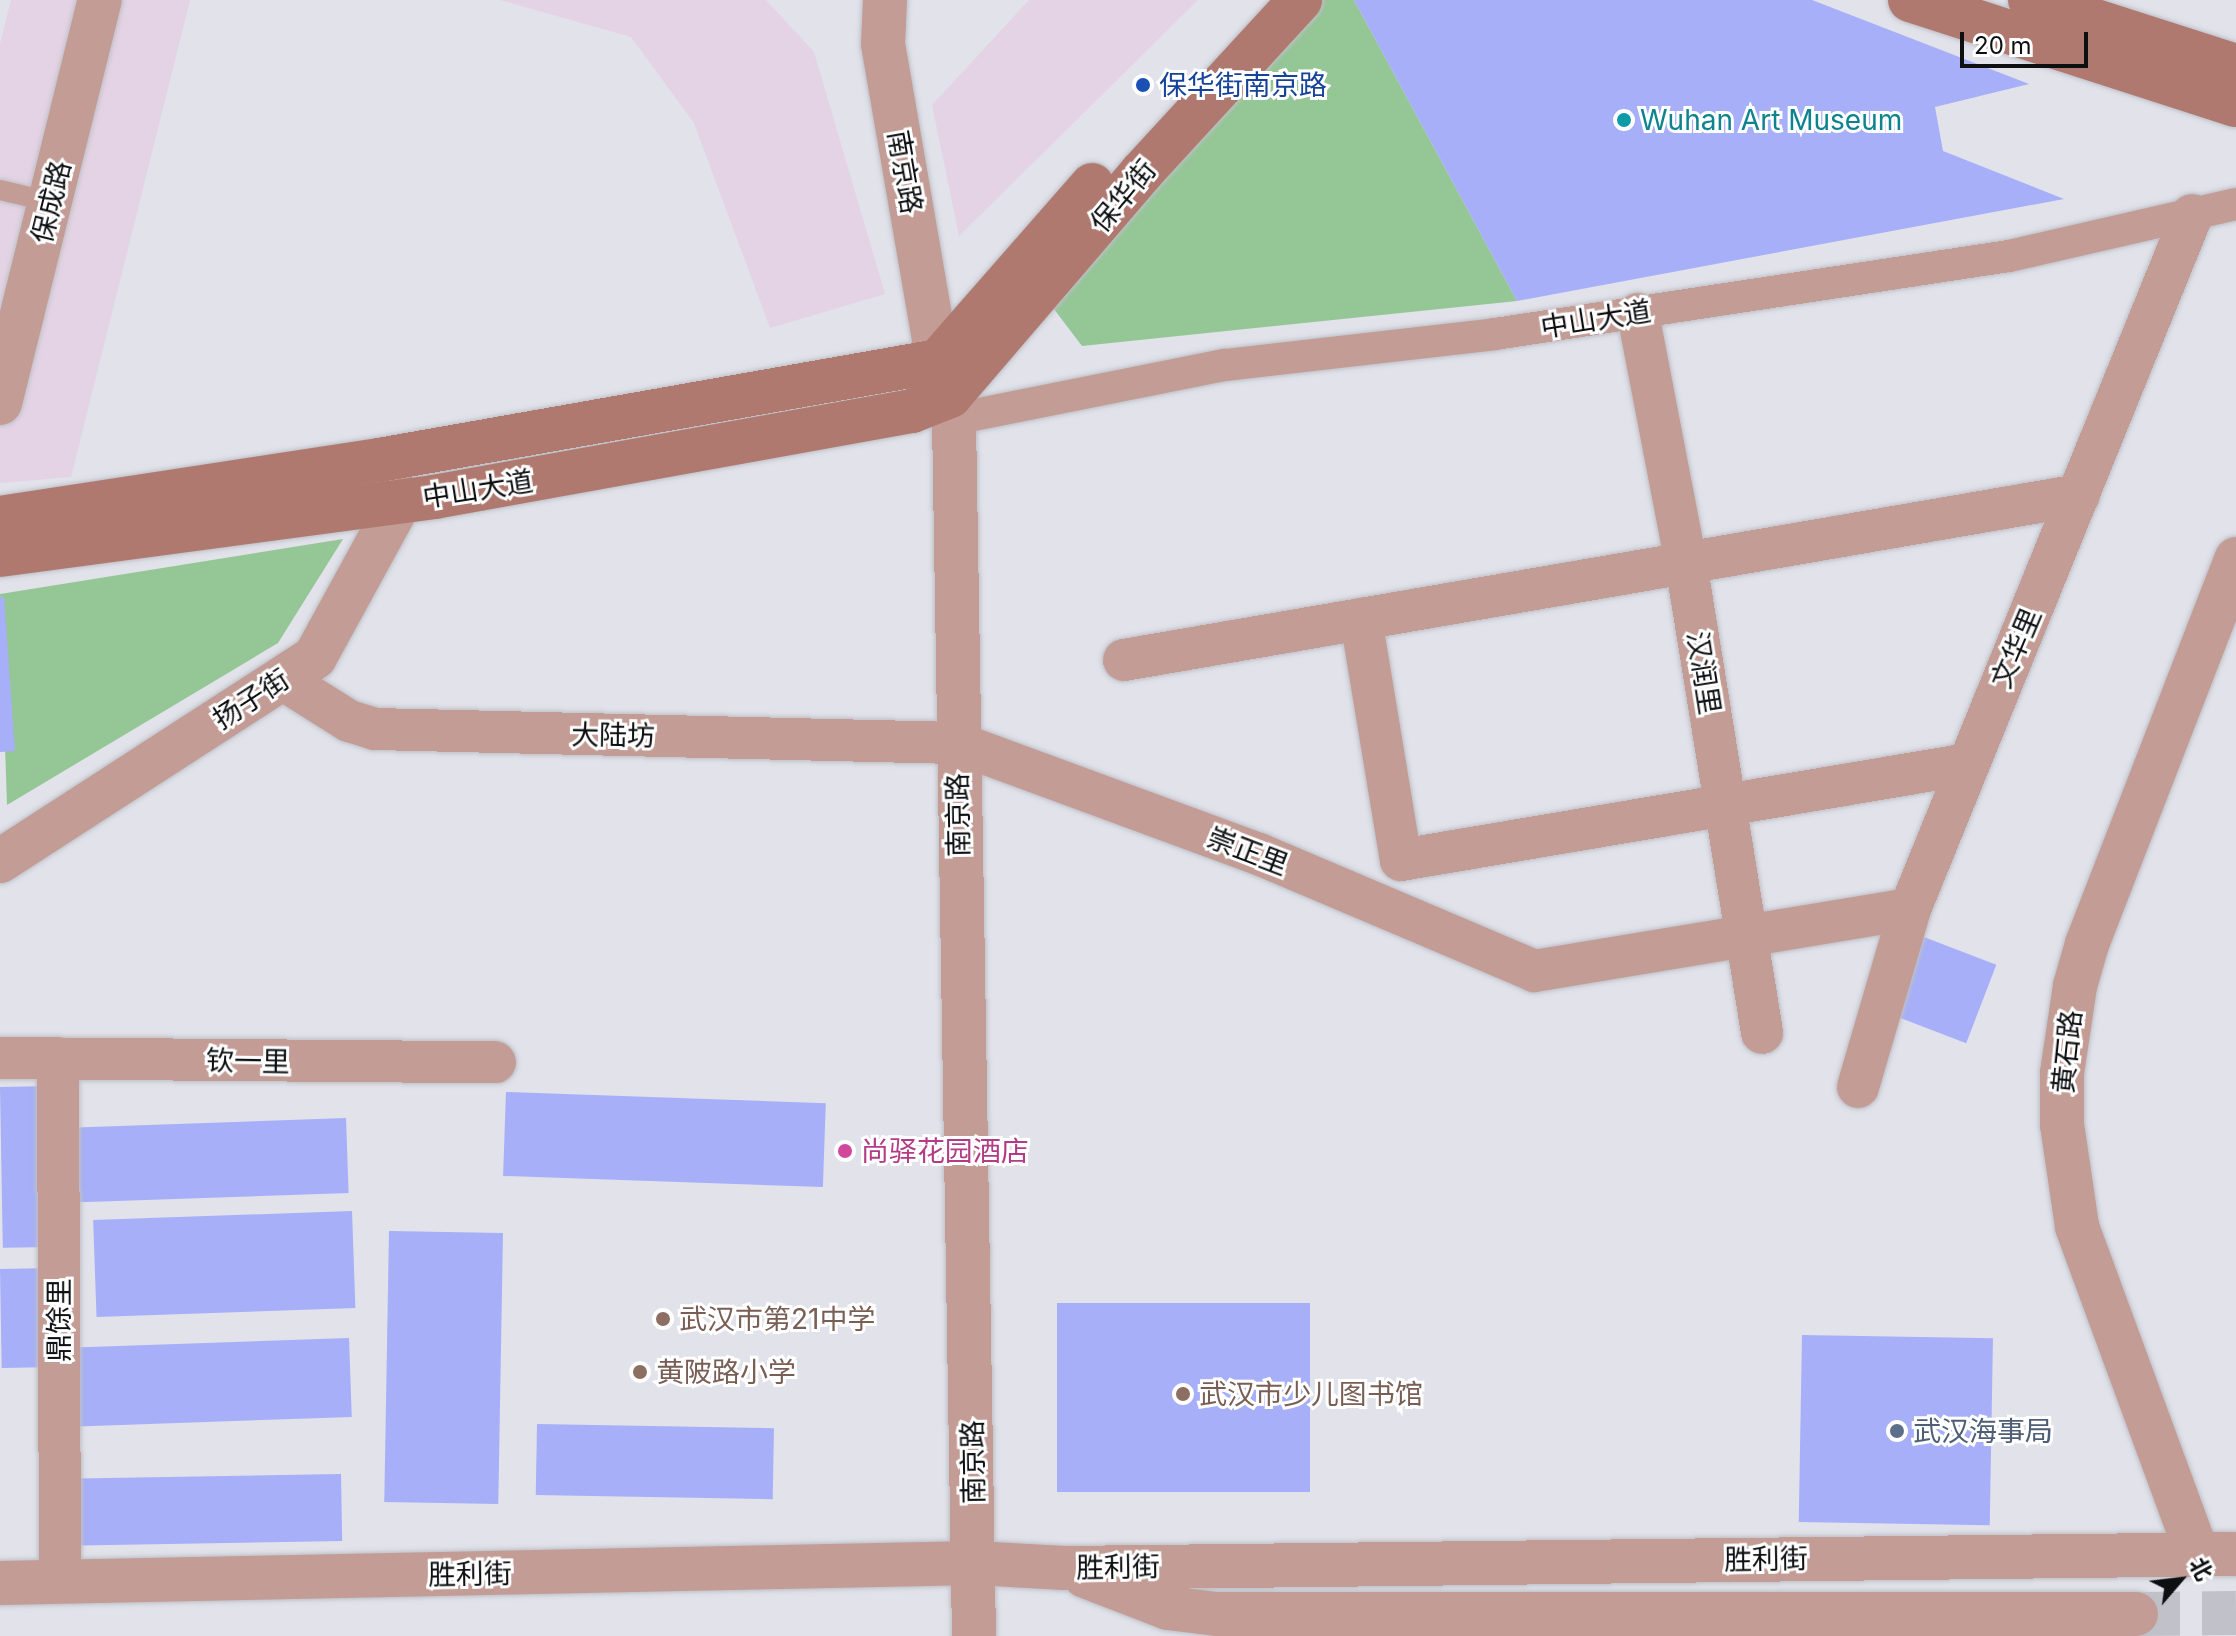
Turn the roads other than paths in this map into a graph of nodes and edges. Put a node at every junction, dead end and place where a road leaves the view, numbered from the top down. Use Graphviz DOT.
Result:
graph roads {
  1 [pos="100,0"];
  2 [pos="885,0"];
  3 [pos="1261,0"];
  4 [pos="1300,0"];
  5 [pos="1910,0"];
  6 [pos="2030,0"];
  7 [pos="2236,66"];
  8 [pos="2236,105"];
  9 [pos="0,190"];
  10 [pos="51,202"];
  11 [pos="2236,204"];
  12 [pos="2192,215"];
  13 [pos="1638,314"];
  14 [pos="947,392"];
  15 [pos="0,403"];
  16 [pos="379,460"];
  17 [pos="2079,495"];
  18 [pos="400,502"];
  19 [pos="0,518"];
  20 [pos="0,555"];
  21 [pos="2236,559"];
  22 [pos="1686,563"];
  23 [pos="1361,619"];
  24 [pos="1124,660"];
  25 [pos="282,679"];
  26 [pos="957,743"];
  27 [pos="1968,764"];
  28 [pos="1725,804"];
  29 [pos="0,861"];
  30 [pos="1910,909"];
  31 [pos="1746,933"];
  32 [pos="1762,1033"];
  33 [pos="0,1058"];
  34 [pos="58,1058"];
  35 [pos="495,1062"];
  36 [pos="1858,1087"];
  37 [pos="2216,1554"];
  38 [pos="976,1563"];
  39 [pos="1064,1568"];
  40 [pos="60,1582"];
  41 [pos="0,1583"];
  42 [pos="2136,1614"];
  43 [pos="974,1636"];
  1 -- 10 [label="street, 保成路"];
  2 -- 14 [label="street, 南京路"];
  3 -- 14 [label="main road, 保华街"];
  4 -- 14 [label="main road, 保华街"];
  5 -- 8 [label="main road"];
  6 -- 7 [label="main road"];
  9 -- 10 [label="lane"];
  10 -- 15 [label="street, 保成路"];
  11 -- 12 [label="street, 中山大道"];
  12 -- 14 [label="street, 中山大道"];
  12 -- 17 [label="street, 文华里"];
  13 -- 22 [label="street, 汉润里"];
  14 -- 16 [label="main road, 中山大道"];
  14 -- 18 [label="main road, 中山大道"];
  14 -- 26 [label="street, 南京路"];
  16 -- 18 [label="street"];
  16 -- 19 [label="main road, 中山大道"];
  17 -- 22 [label="street"];
  17 -- 27 [label="street, 文华里"];
  18 -- 20 [label="main road, 中山大道"];
  18 -- 25 [label="street, 扬子街"];
  21 -- 37 [label="street, 黄石路"];
  22 -- 23 [label="street"];
  22 -- 28 [label="street, 汉润里"];
  23 -- 24 [label="street"];
  23 -- 28 [label="street"];
  25 -- 26 [label="street, 大陆坊"];
  25 -- 29 [label="street, 扬子街"];
  26 -- 31 [label="street, 崇正里"];
  26 -- 38 [label="street, 南京路"];
  27 -- 28 [label="street"];
  27 -- 30 [label="street, 文华里"];
  28 -- 31 [label="street, 汉润里"];
  30 -- 31 [label="street"];
  30 -- 36 [label="street, 文华里"];
  31 -- 32 [label="street, 汉润里"];
  33 -- 34 [label="street, 钦一里"];
  34 -- 35 [label="street, 钦一里"];
  34 -- 40 [label="street, 鼎馀里"];
  37 -- 39 [label="street, 胜利街"];
  38 -- 39 [label="street, 胜利街"];
  38 -- 40 [label="street, 胜利街"];
  38 -- 43 [label="street, 南京路"];
  39 -- 42 [label="street"];
  40 -- 41 [label="street, 胜利街"];
}
